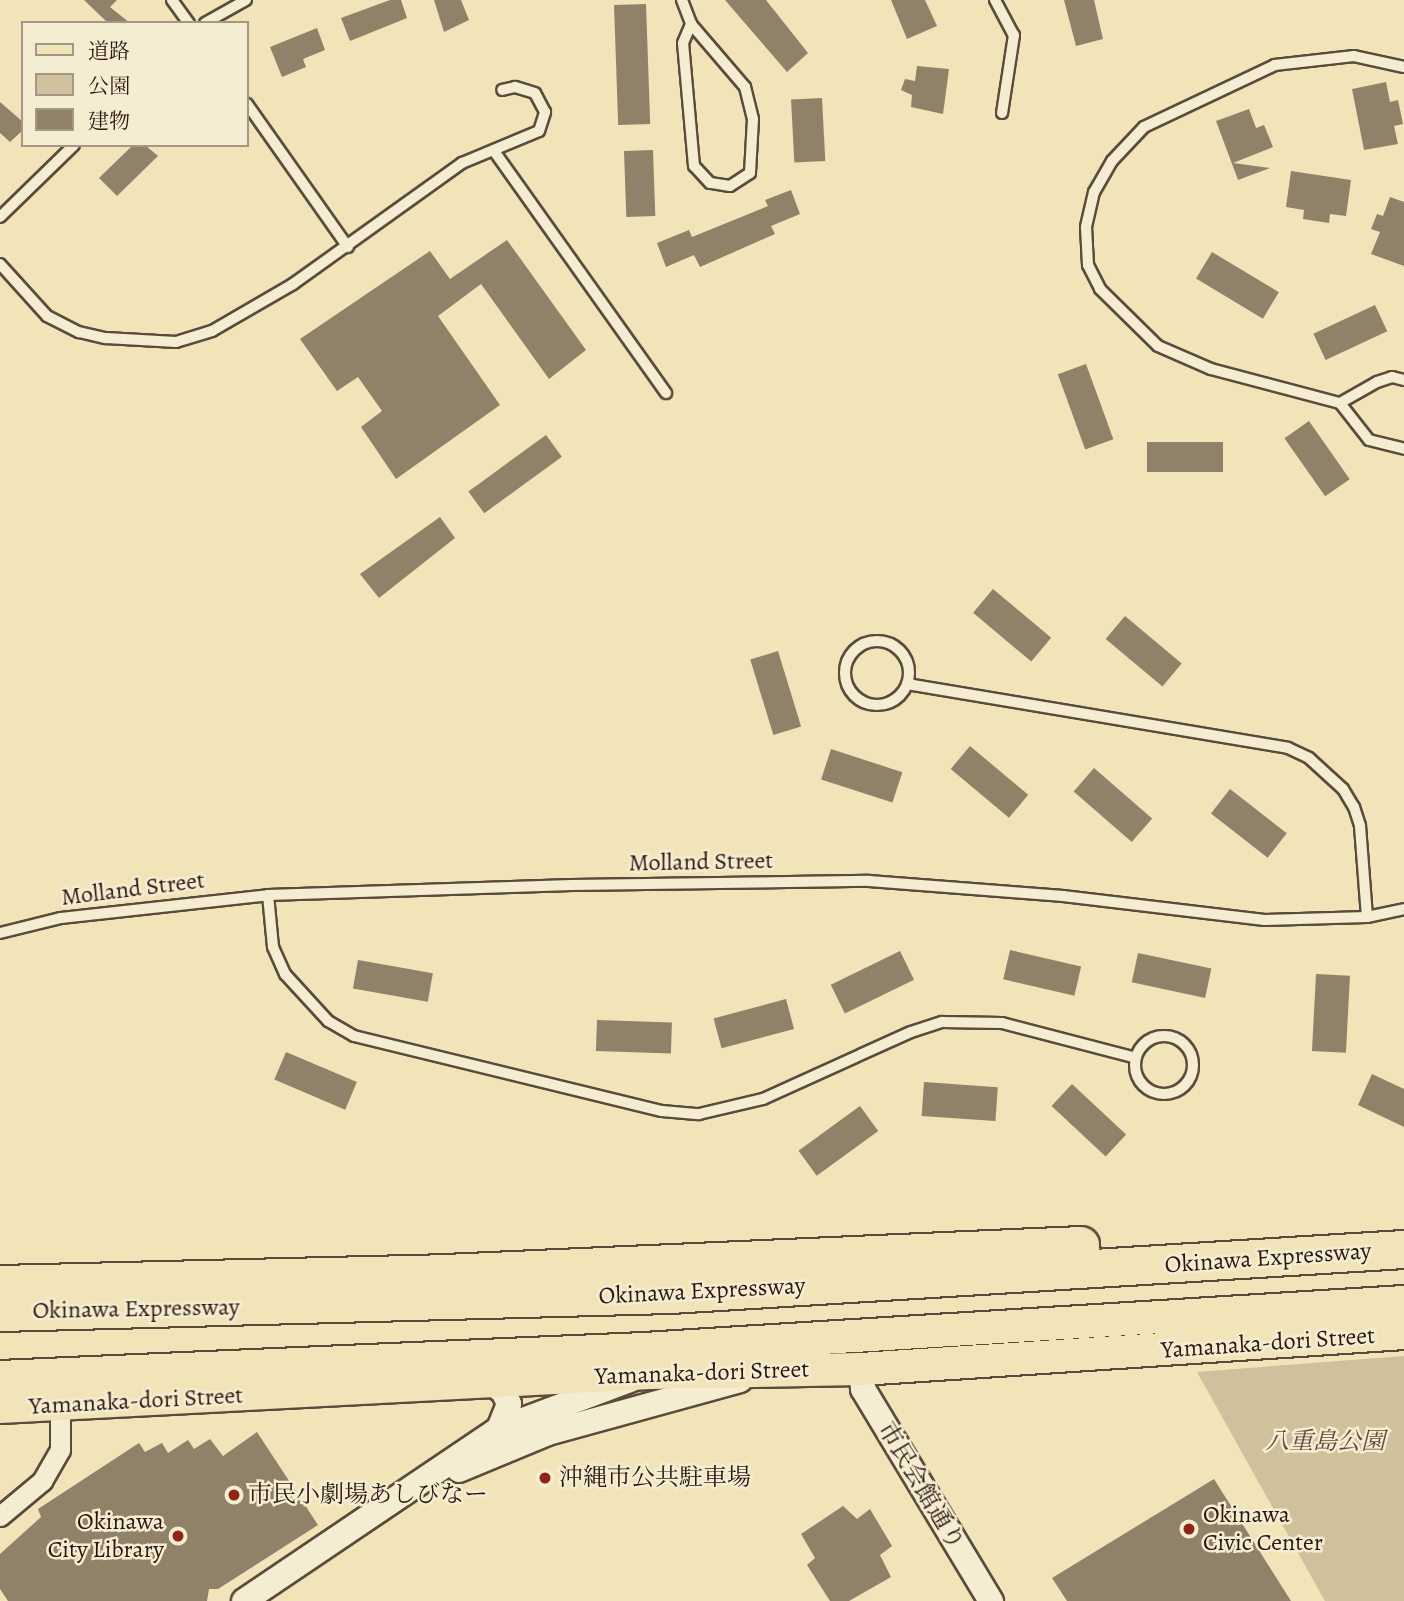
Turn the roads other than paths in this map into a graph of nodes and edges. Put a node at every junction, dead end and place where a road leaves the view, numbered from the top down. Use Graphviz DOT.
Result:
graph roads {
  1 [pos="172,0"];
  2 [pos="246,0"];
  3 [pos="681,0"];
  4 [pos="995,0"];
  5 [pos="188,21"];
  6 [pos="209,21"];
  7 [pos="691,24"];
  8 [pos="1404,67"];
  9 [pos="502,90"];
  10 [pos="248,105"];
  11 [pos="1002,113"];
  12 [pos="72,147"];
  13 [pos="494,151"];
  14 [pos="0,217"];
  15 [pos="348,247"];
  16 [pos="0,264"];
  17 [pos="1404,380"];
  18 [pos="666,393"];
  19 [pos="1340,403"];
  20 [pos="1404,449"];
  21 [pos="907,684"];
  22 [pos="268,895"];
  23 [pos="1404,909"];
  24 [pos="1367,917"];
  25 [pos="0,933"];
  26 [pos="1136,1058"];
  27 [pos="1404,1224"];
  28 [pos="1404,1249"];
  29 [pos="0,1284"];
  30 [pos="1404,1302"];
  31 [pos="0,1312"];
  32 [pos="1404,1333"];
  33 [pos="706,1344"];
  34 [pos="560,1353"];
  35 [pos="861,1369"];
  36 [pos="0,1377"];
  37 [pos="666,1377"];
  38 [pos="486,1380"];
  39 [pos="60,1391"];
  40 [pos="0,1407"];
  41 [pos="499,1429"];
  42 [pos="416,1488"];
  43 [pos="0,1516"];
  44 [pos="244,1601"];
  45 [pos="991,1601"];
  1 -- 5 [label="lane"];
  2 -- 6 [label="lane"];
  3 -- 7 [label="lane"];
  4 -- 11 [label="lane"];
  7 -- 7 [label="lane"];
  8 -- 19 [label="lane"];
  9 -- 13 [label="lane"];
  10 -- 15 [label="lane"];
  12 -- 14 [label="lane"];
  13 -- 15 [label="lane"];
  13 -- 18 [label="lane"];
  15 -- 16 [label="lane"];
  17 -- 19 [label="lane"];
  19 -- 20 [label="lane"];
  21 -- 21 [label="lane"];
  21 -- 24 [label="lane"];
  22 -- 24 [label="lane, Molland Street"];
  22 -- 25 [label="lane, Molland Street"];
  22 -- 26 [label="lane"];
  23 -- 24 [label="lane, Molland Street"];
  26 -- 26 [label="lane"];
  27 -- 29 [label="highway, Okinawa Expressway"];
  28 -- 31 [label="highway, Okinawa Expressway"];
  30 -- 33 [label="main road, Yamanaka-dori Street"];
  32 -- 35 [label="main road, Yamanaka-dori Street"];
  33 -- 34 [label="main road, Yamanaka-dori Street"];
  33 -- 37 [label="street"];
  34 -- 37 [label="street"];
  34 -- 39 [label="main road, Yamanaka-dori Street"];
  35 -- 37 [label="main road, Yamanaka-dori Street"];
  35 -- 45 [label="street, 市民会館通り"];
  36 -- 39 [label="main road, Yamanaka-dori Street"];
  37 -- 38 [label="main road, Yamanaka-dori Street"];
  37 -- 41 [label="street"];
  37 -- 42 [label="street"];
  38 -- 39 [label="main road, Yamanaka-dori Street"];
  38 -- 41 [label="street"];
  39 -- 40 [label="main road, Yamanaka-dori Street"];
  39 -- 43 [label="street"];
  41 -- 42 [label="street"];
  42 -- 44 [label="street"];
}
